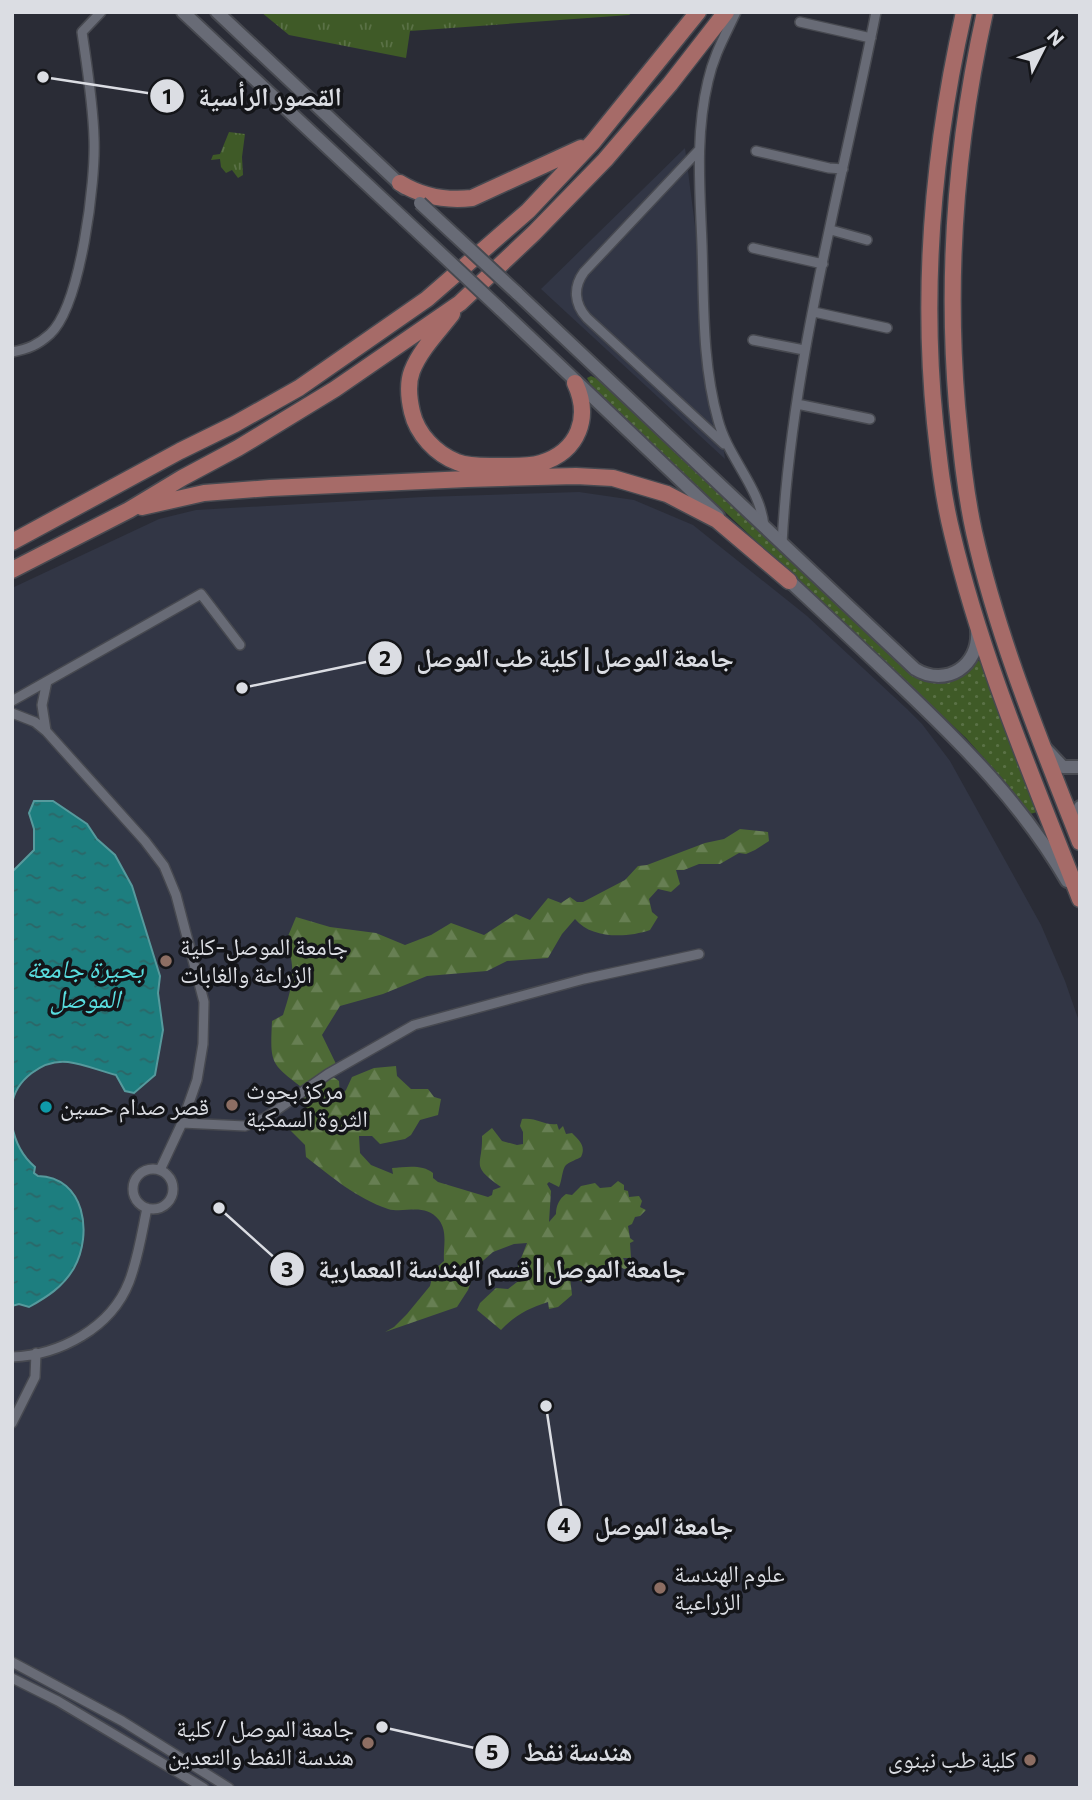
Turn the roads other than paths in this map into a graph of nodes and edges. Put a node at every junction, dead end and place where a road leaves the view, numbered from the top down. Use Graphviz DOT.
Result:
graph roads {
  1 [pos="101,12"];
  2 [pos="183,12"];
  3 [pos="217,12"];
  4 [pos="698,12"];
  5 [pos="726,12"];
  6 [pos="736,12"];
  7 [pos="876,12"];
  8 [pos="964,12"];
  9 [pos="985,12"];
  10 [pos="800,22"];
  11 [pos="871,38"];
  12 [pos="670,49"];
  13 [pos="689,61"];
  14 [pos="593,142"];
  15 [pos="699,150"];
  16 [pos="756,151"];
  17 [pos="843,169"];
  18 [pos="400,183"];
  19 [pos="831,230"];
  20 [pos="867,240"];
  21 [pos="753,248"];
  22 [pos="823,264"];
  23 [pos="460,303"];
  24 [pos="814,312"];
  25 [pos="887,328"];
  26 [pos="753,340"];
  27 [pos="804,350"];
  28 [pos="12,352"];
  29 [pos="591,362"];
  30 [pos="576,383"];
  31 [pos="797,404"];
  32 [pos="870,419"];
  33 [pos="728,448"];
  34 [pos="965,471"];
  35 [pos="941,476"];
  36 [pos="129,510"];
  37 [pos="765,528"];
  38 [pos="12,542"];
  39 [pos="782,545"];
  40 [pos="12,570"];
  41 [pos="789,581"];
  42 [pos="973,609"];
  43 [pos="240,645"];
  44 [pos="47,681"];
  45 [pos="12,701"];
  46 [pos="12,713"];
  47 [pos="46,731"];
  48 [pos="1043,745"];
  49 [pos="1080,767"];
  50 [pos="1080,807"];
  51 [pos="1079,839"];
  52 [pos="1080,899"];
  53 [pos="1080,904"];
  54 [pos="699,954"];
  55 [pos="182,1123"];
  56 [pos="160,1170"];
  57 [pos="147,1208"];
  58 [pos="36,1353"];
  59 [pos="12,1357"];
  60 [pos="12,1423"];
  61 [pos="12,1662"];
  62 [pos="12,1678"];
  63 [pos="204,1788"];
  64 [pos="229,1788"];
  1 -- 28 [label="street"];
  2 -- 30 [label="main road, bridge"];
  3 -- 18 [label="main road"];
  4 -- 12 [label="highway"];
  5 -- 13 [label="highway"];
  6 -- 15 [label="street"];
  7 -- 11 [label="street"];
  8 -- 35 [label="highway"];
  9 -- 34 [label="highway"];
  10 -- 11 [label="street"];
  11 -- 17 [label="street"];
  12 -- 13 [label="highway"];
  12 -- 14 [label="highway"];
  13 -- 23 [label="highway"];
  14 -- 18 [label="highway"];
  14 -- 38 [label="highway"];
  15 -- 33 [label="street"];
  15 -- 33 [label="street"];
  16 -- 17 [label="street"];
  17 -- 19 [label="street"];
  18 -- 29 [label="main road, bridge"];
  19 -- 20 [label="street"];
  19 -- 22 [label="street"];
  21 -- 22 [label="street"];
  22 -- 24 [label="street"];
  23 -- 30 [label="highway"];
  23 -- 36 [label="highway"];
  24 -- 25 [label="street"];
  24 -- 27 [label="street"];
  26 -- 27 [label="street"];
  27 -- 31 [label="street"];
  29 -- 30 [label="main road"];
  29 -- 37 [label="main road"];
  30 -- 41 [label="main road"];
  31 -- 32 [label="street"];
  31 -- 39 [label="street"];
  33 -- 37 [label="street"];
  34 -- 35 [label="highway"];
  34 -- 48 [label="highway"];
  35 -- 42 [label="highway"];
  36 -- 40 [label="highway"];
  36 -- 41 [label="highway"];
  37 -- 39 [label="main road"];
  39 -- 42 [label="main road"];
  41 -- 53 [label="main road"];
  42 -- 52 [label="highway"];
  43 -- 44 [label="street"];
  44 -- 45 [label="street"];
  44 -- 47 [label="street"];
  46 -- 47 [label="street"];
  47 -- 55 [label="street"];
  48 -- 49 [label="main road"];
  48 -- 51 [label="highway"];
  50 -- 51 [label="main road"];
  54 -- 55 [label="street"];
  55 -- 56 [label="street"];
  56 -- 57 [label="street"];
  56 -- 57 [label="street"];
  57 -- 58 [label="street"];
  58 -- 59 [label="street"];
  58 -- 60 [label="street"];
  61 -- 64 [label="street"];
  62 -- 63 [label="street"];
}
